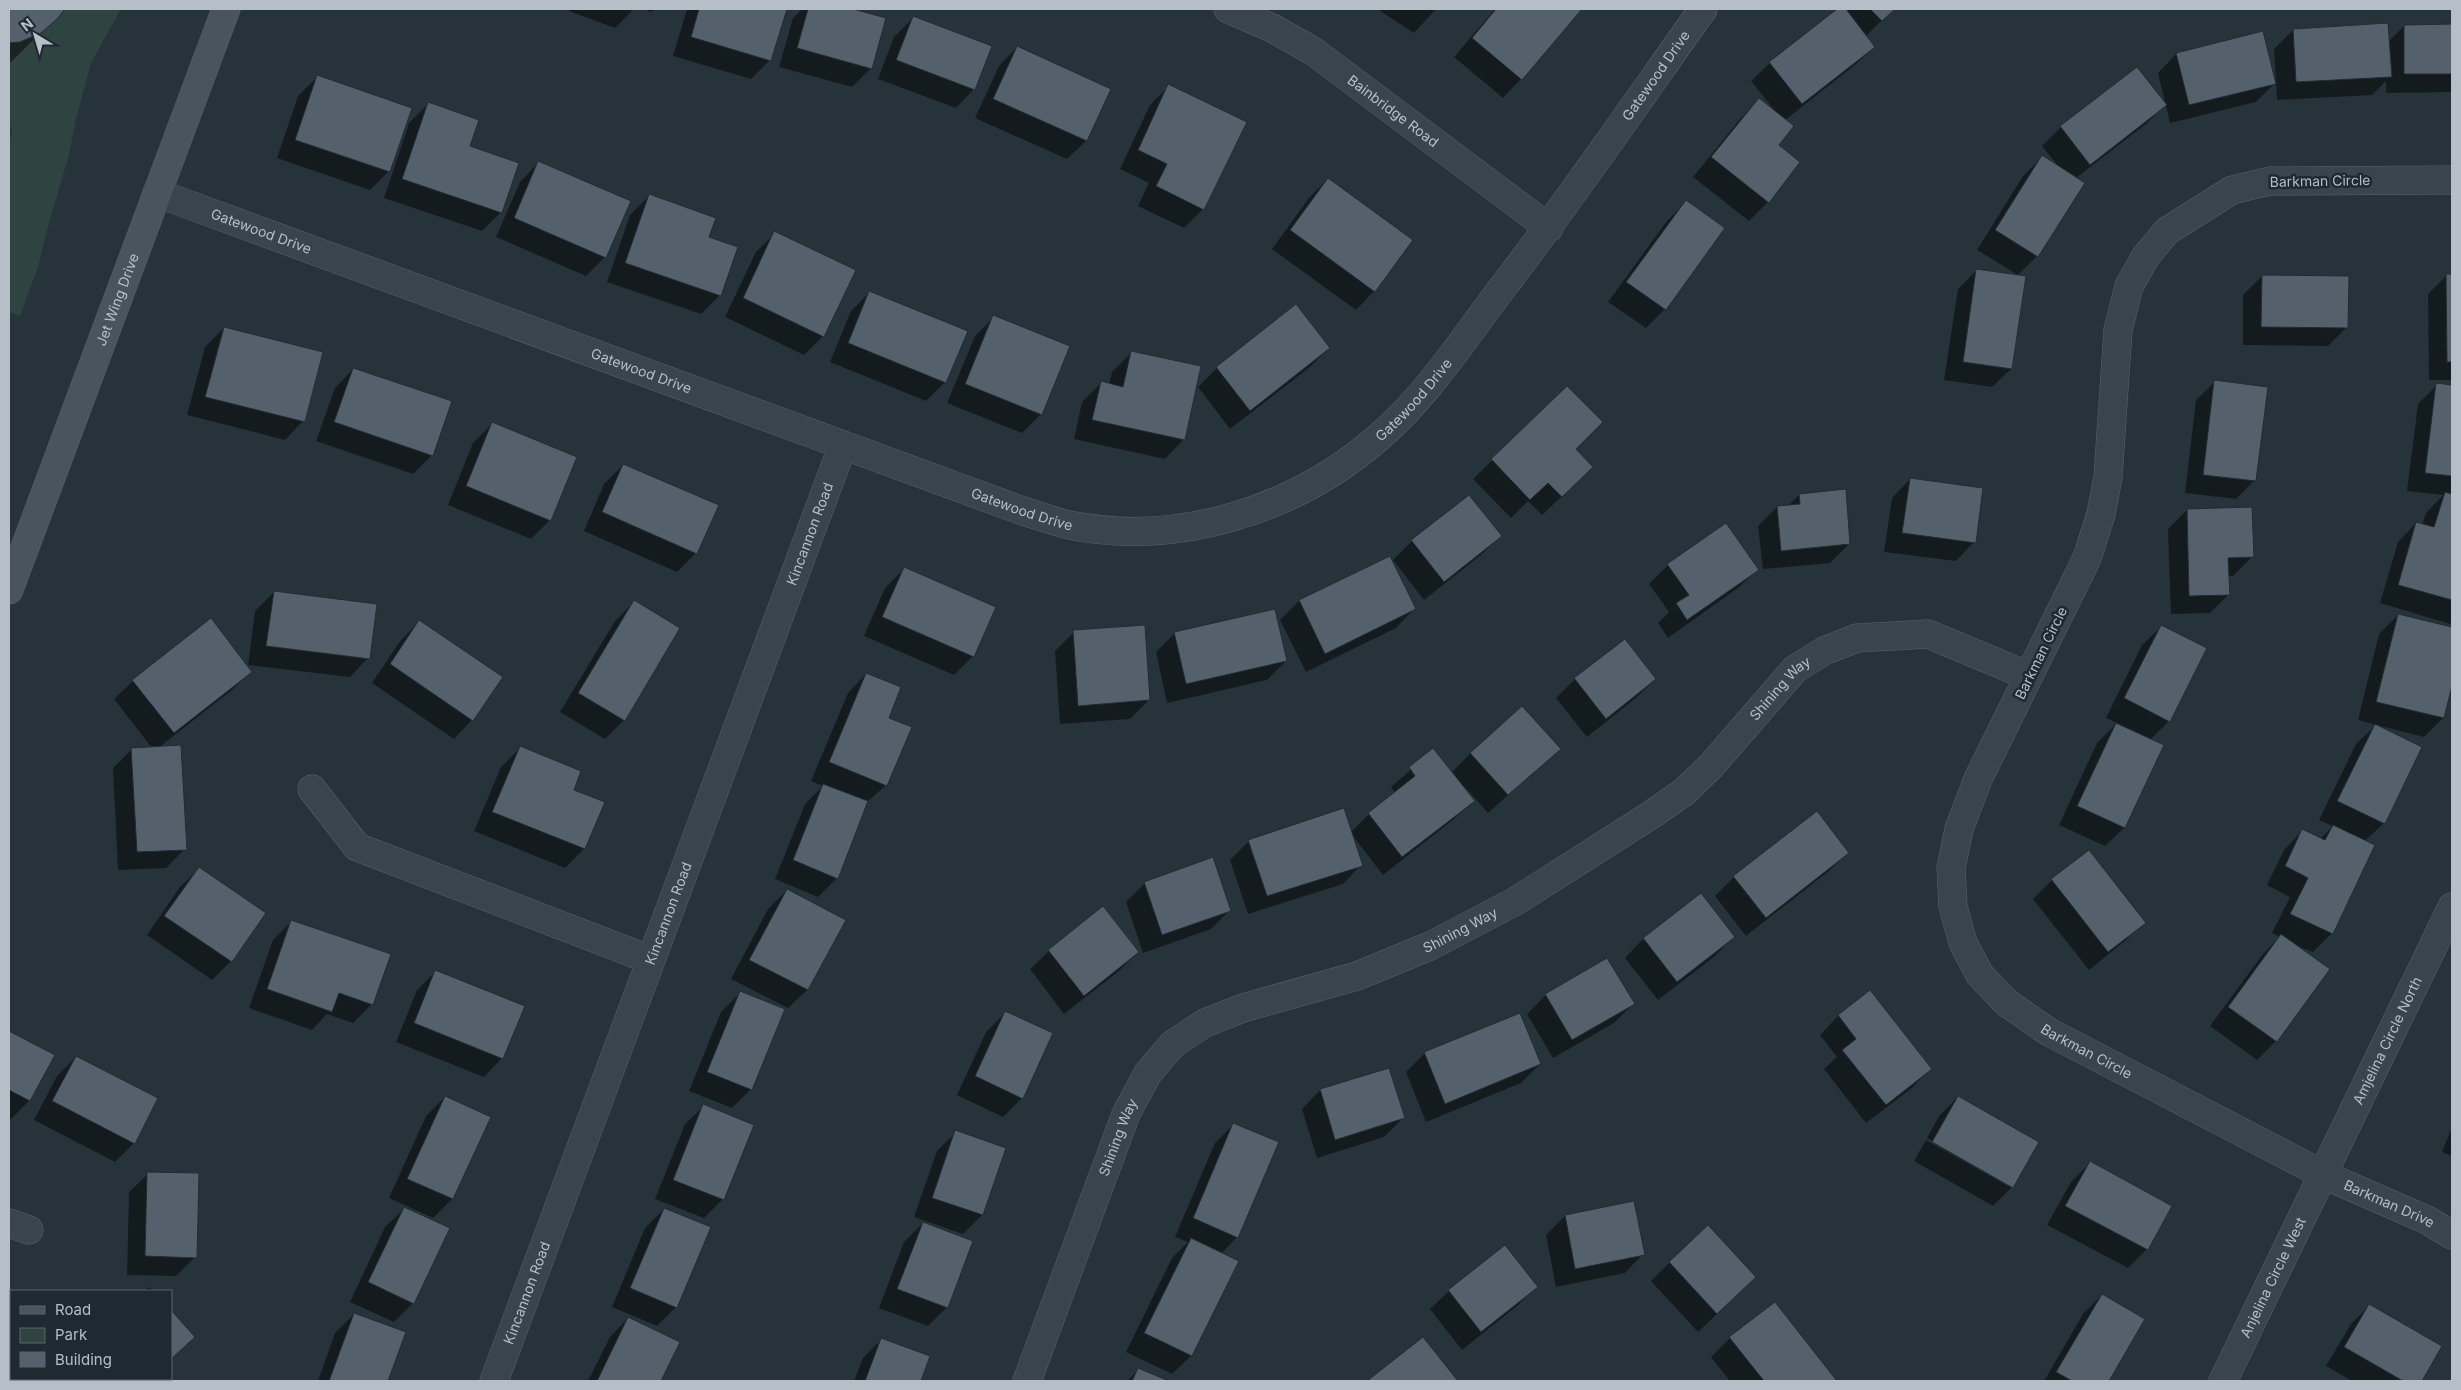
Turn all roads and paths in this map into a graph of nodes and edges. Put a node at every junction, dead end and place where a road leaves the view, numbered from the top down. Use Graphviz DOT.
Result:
graph roads {
  1 [pos="226,9"];
  2 [pos="1228,9"];
  3 [pos="1703,9"];
  4 [pos="2452,180"];
  5 [pos="157,193"];
  6 [pos="1549,228"];
  7 [pos="843,445"];
  8 [pos="9,590"];
  9 [pos="2029,676"];
  10 [pos="312,789"];
  11 [pos="2452,907"];
  12 [pos="651,960"];
  13 [pos="2324,1175"];
  14 [pos="2452,1235"];
  15 [pos="494,1381"];
  16 [pos="1027,1381"];
  17 [pos="2223,1381"];
  1 -- 5 [label="main road, Jet Wing Drive"];
  2 -- 6 [label="street, Bainbridge Road"];
  3 -- 6 [label="street, Gatewood Drive"];
  4 -- 9 [label="street, Barkman Circle"];
  5 -- 7 [label="street, Gatewood Drive"];
  5 -- 8 [label="main road, Jet Wing Drive"];
  6 -- 7 [label="street, Gatewood Drive"];
  7 -- 12 [label="street, Kincannon Road"];
  9 -- 13 [label="street, Barkman Circle"];
  9 -- 16 [label="street, Shining Way"];
  10 -- 12 [label="street"];
  11 -- 13 [label="street, Amjelina Circle North"];
  12 -- 15 [label="street, Kincannon Road"];
  13 -- 14 [label="street, Barkman Drive"];
  13 -- 17 [label="street, Anjelina Circle West"];
}
